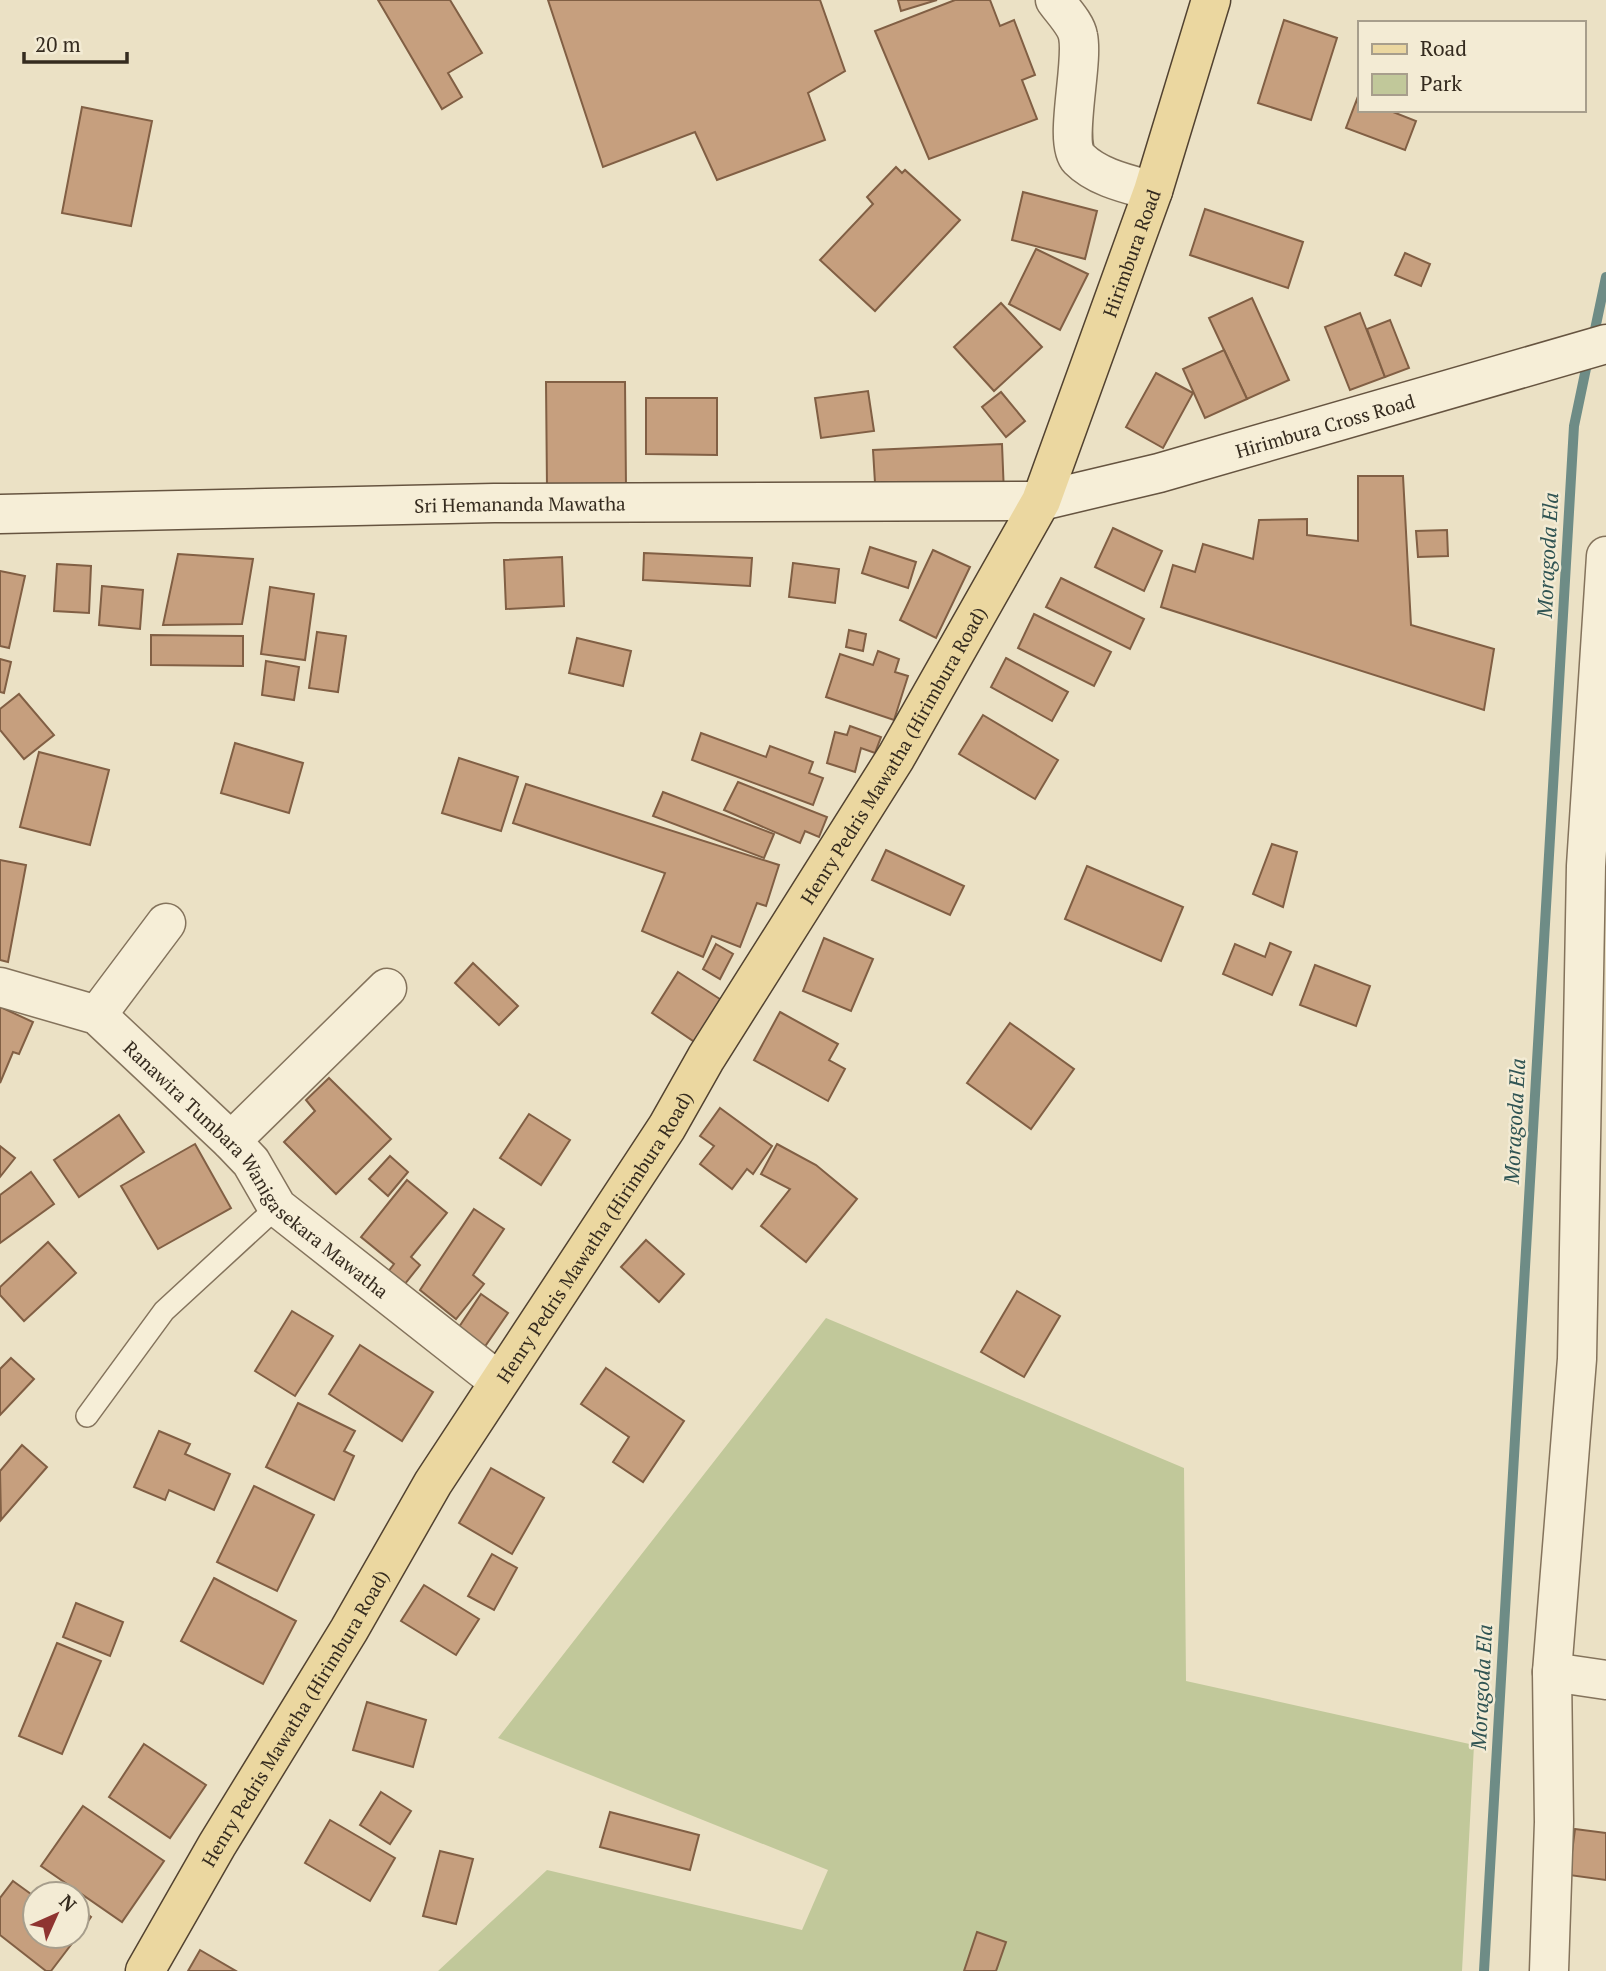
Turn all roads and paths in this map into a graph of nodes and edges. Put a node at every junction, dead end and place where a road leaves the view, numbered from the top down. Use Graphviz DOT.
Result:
graph roads {
  1 [pos="1055,0"];
  2 [pos="1211,0"];
  3 [pos="1153,191"];
  4 [pos="1606,344"];
  5 [pos="1041,501"];
  6 [pos="0,513"];
  7 [pos="1606,556"];
  8 [pos="166,923"];
  9 [pos="0,987"];
  10 [pos="387,988"];
  11 [pos="97,1015"];
  12 [pos="231,1141"];
  13 [pos="276,1207"];
  14 [pos="498,1381"];
  15 [pos="87,1416"];
  16 [pos="1552,1672"];
  17 [pos="1606,1680"];
  18 [pos="145,1971"];
  19 [pos="1549,1971"];
  1 -- 3 [label="street"];
  2 -- 3 [label="main road, Hirimbura Road"];
  3 -- 5 [label="main road, Hirimbura Road"];
  4 -- 5 [label="street, Hirimbura Cross Road"];
  5 -- 6 [label="street, Sri Hemananda Mawatha"];
  5 -- 14 [label="main road, Henry Pedris Mawatha (Hirimbura Road)"];
  7 -- 16 [label="street"];
  8 -- 11 [label="street"];
  9 -- 11 [label="street, Ranawira Tumbara Wanigasekara Mawatha"];
  10 -- 12 [label="street"];
  11 -- 12 [label="street, Ranawira Tumbara Wanigasekara Mawatha"];
  12 -- 13 [label="street, Ranawira Tumbara Wanigasekara Mawatha"];
  13 -- 14 [label="street, Ranawira Tumbara Wanigasekara Mawatha"];
  13 -- 15 [label="lane"];
  14 -- 18 [label="main road, Henry Pedris Mawatha (Hirimbura Road)"];
  16 -- 17 [label="street"];
  16 -- 19 [label="street"];
}
